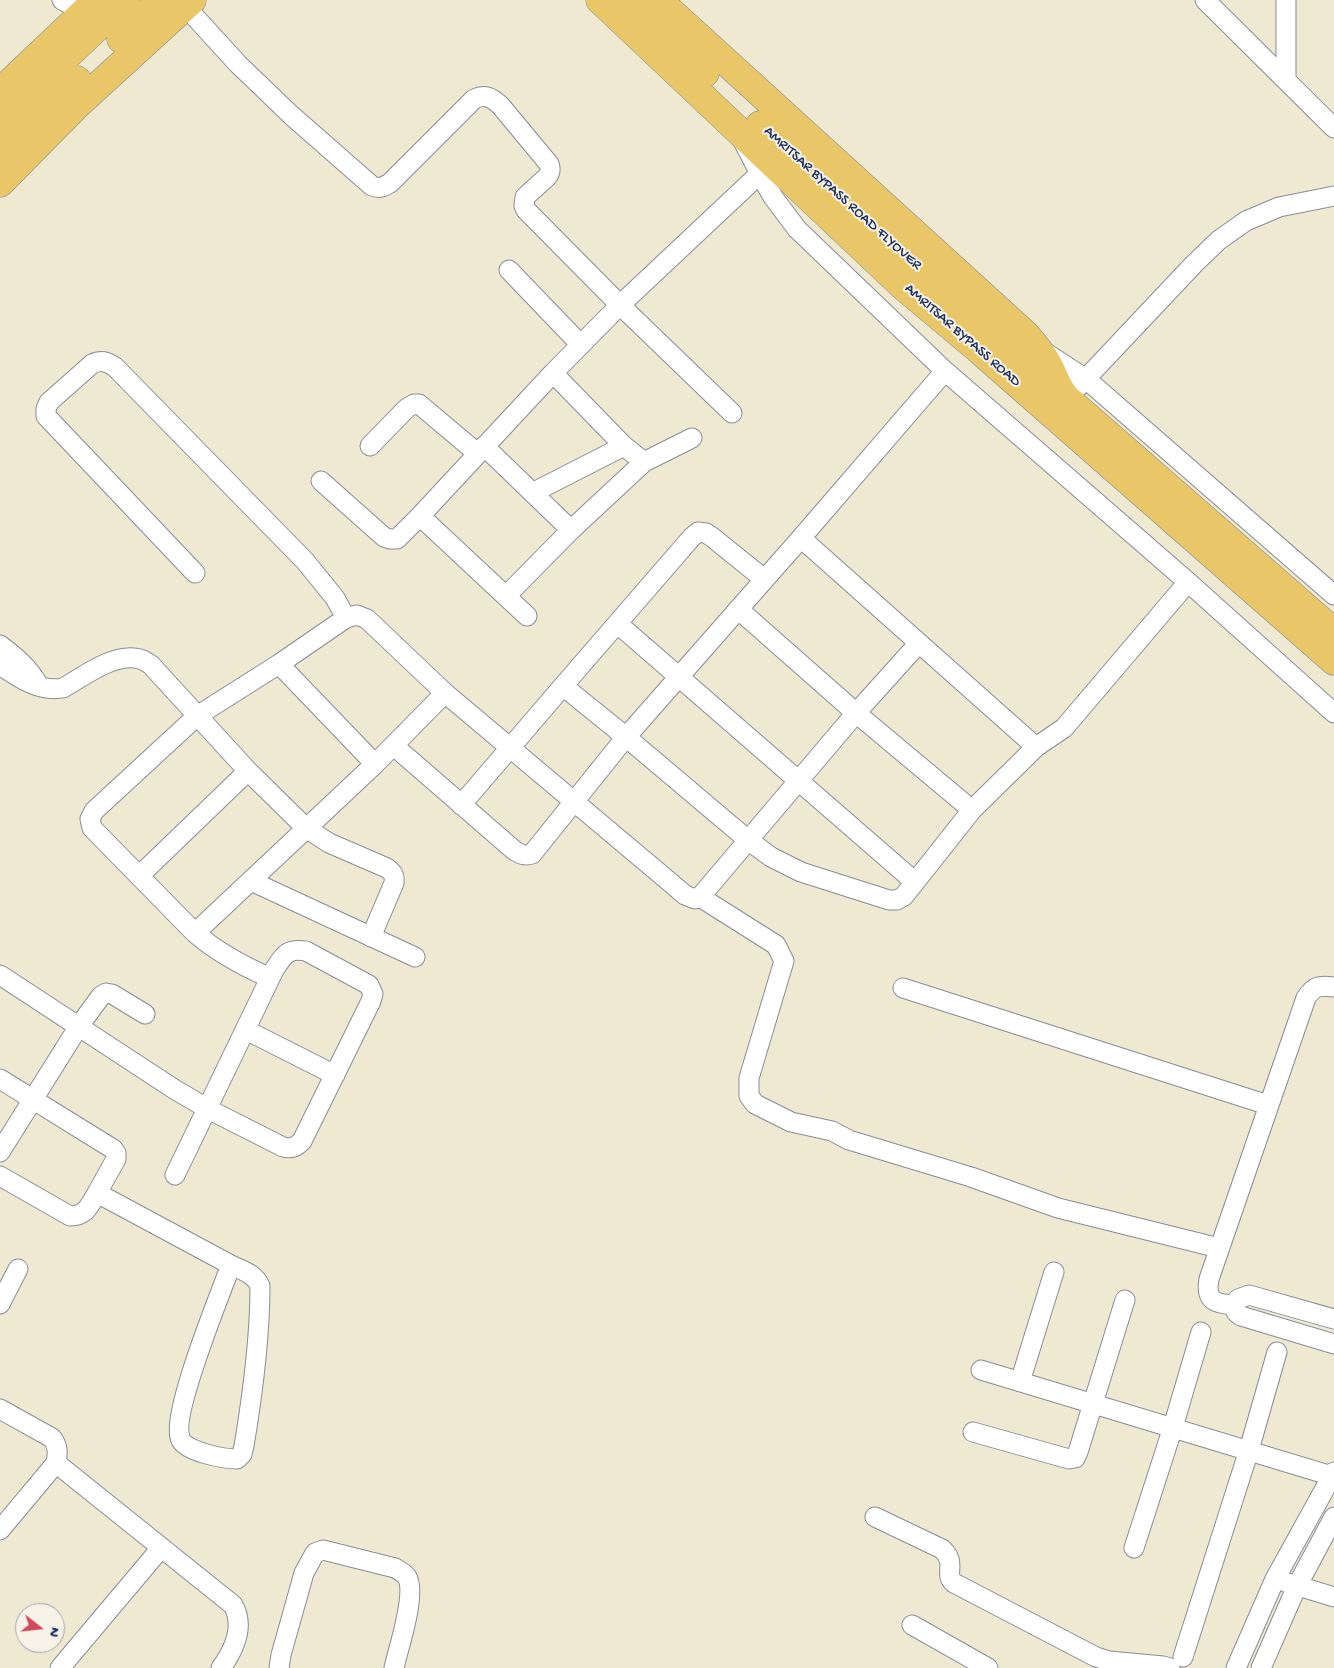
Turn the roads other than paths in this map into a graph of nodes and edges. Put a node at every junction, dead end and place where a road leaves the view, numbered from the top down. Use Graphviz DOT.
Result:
graph roads {
  1 [pos="126,0"];
  2 [pos="600,0"];
  3 [pos="628,0"];
  4 [pos="658,0"];
  5 [pos="1205,0"];
  6 [pos="1286,0"];
  7 [pos="179,2"];
  8 [pos="81,4"];
  9 [pos="1286,80"];
  10 [pos="0,92"];
  11 [pos="0,119"];
  12 [pos="1334,128"];
  13 [pos="0,152"];
  14 [pos="766,168"];
  15 [pos="0,183"];
  16 [pos="1334,196"];
  17 [pos="509,270"];
  18 [pos="620,305"];
  19 [pos="581,345"];
  20 [pos="1038,348"];
  21 [pos="945,371"];
  22 [pos="553,373"];
  23 [pos="1086,379"];
  24 [pos="1064,395"];
  25 [pos="732,413"];
  26 [pos="692,438"];
  27 [pos="370,446"];
  28 [pos="624,446"];
  29 [pos="481,449"];
  30 [pos="644,462"];
  31 [pos="321,481"];
  32 [pos="534,492"];
  33 [pos="420,516"];
  34 [pos="571,530"];
  35 [pos="801,538"];
  36 [pos="195,573"];
  37 [pos="764,579"];
  38 [pos="1188,582"];
  39 [pos="1334,595"];
  40 [pos="506,596"];
  41 [pos="738,609"];
  42 [pos="527,616"];
  43 [pos="346,618"];
  44 [pos="618,624"];
  45 [pos="1334,632"];
  46 [pos="919,643"];
  47 [pos="0,645"];
  48 [pos="1334,661"];
  49 [pos="278,664"];
  50 [pos="0,665"];
  51 [pos="679,677"];
  52 [pos="38,686"];
  53 [pos="563,686"];
  54 [pos="445,693"];
  55 [pos="856,713"];
  56 [pos="1334,713"];
  57 [pos="197,716"];
  58 [pos="626,737"];
  59 [pos="394,746"];
  60 [pos="1036,747"];
  61 [pos="509,748"];
  62 [pos="375,764"];
  63 [pos="248,771"];
  64 [pos="799,780"];
  65 [pos="574,802"];
  66 [pos="461,805"];
  67 [pos="972,810"];
  68 [pos="306,828"];
  69 [pos="748,840"];
  70 [pos="139,876"];
  71 [pos="251,882"];
  72 [pos="915,882"];
  73 [pos="700,897"];
  74 [pos="195,933"];
  75 [pos="371,937"];
  76 [pos="415,957"];
  77 [pos="0,975"];
  78 [pos="270,978"];
  79 [pos="1334,987"];
  80 [pos="903,988"];
  81 [pos="145,1014"];
  82 [pos="78,1026"];
  83 [pos="246,1030"];
  84 [pos="334,1075"];
  85 [pos="0,1079"];
  86 [pos="33,1099"];
  87 [pos="1268,1105"];
  88 [pos="208,1109"];
  89 [pos="0,1152"];
  90 [pos="175,1175"];
  91 [pos="0,1176"];
  92 [pos="97,1193"];
  93 [pos="1220,1248"];
  94 [pos="231,1265"];
  95 [pos="18,1269"];
  96 [pos="1054,1272"];
  97 [pos="1125,1300"];
  98 [pos="0,1304"];
  99 [pos="1235,1305"];
  100 [pos="1334,1319"];
  101 [pos="1201,1332"];
  102 [pos="1334,1344"];
  103 [pos="1277,1352"];
  104 [pos="981,1370"];
  105 [pos="1020,1382"];
  106 [pos="1093,1404"];
  107 [pos="0,1409"];
  108 [pos="1172,1427"];
  109 [pos="973,1432"];
  110 [pos="1249,1450"];
  111 [pos="56,1463"];
  112 [pos="1333,1474"];
  113 [pos="875,1517"];
  114 [pos="1334,1517"];
  115 [pos="0,1530"];
  116 [pos="161,1548"];
  117 [pos="1134,1548"];
  118 [pos="1275,1580"];
  119 [pos="1297,1586"];
  120 [pos="1334,1597"];
  121 [pos="912,1625"];
  122 [pos="1177,1662"];
  123 [pos="1094,1663"];
  124 [pos="60,1668"];
  125 [pos="221,1668"];
  126 [pos="279,1668"];
  127 [pos="394,1668"];
  128 [pos="988,1668"];
  129 [pos="1236,1668"];
  130 [pos="1261,1668"];
  1 -- 11 [label="highway"];
  2 -- 14 [label="highway, AMRITSAR BYPASS ROAD"];
  3 -- 24 [label="highway, AMRITSAR BYPASS ROAD FLYOVER"];
  4 -- 20 [label="highway"];
  5 -- 9 [label="street"];
  6 -- 9 [label="street"];
  7 -- 13 [label="highway"];
  7 -- 15 [label="highway"];
  7 -- 18 [label="street"];
  8 -- 10 [label="highway"];
  9 -- 12 [label="street"];
  14 -- 18 [label="street"];
  14 -- 21 [label="street"];
  14 -- 48 [label="highway, AMRITSAR BYPASS ROAD"];
  16 -- 23 [label="street"];
  17 -- 19 [label="street"];
  18 -- 19 [label="street"];
  18 -- 25 [label="street"];
  19 -- 22 [label="street"];
  20 -- 23 [label="street"];
  20 -- 24 [label="highway"];
  21 -- 35 [label="street"];
  21 -- 38 [label="street"];
  22 -- 28 [label="street"];
  22 -- 29 [label="street"];
  23 -- 24 [label="street"];
  23 -- 39 [label="street"];
  24 -- 45 [label="highway"];
  26 -- 30 [label="street"];
  27 -- 29 [label="street"];
  28 -- 30 [label="street"];
  28 -- 32 [label="street"];
  29 -- 32 [label="street"];
  29 -- 33 [label="street"];
  30 -- 34 [label="street"];
  31 -- 33 [label="street"];
  32 -- 34 [label="street"];
  33 -- 40 [label="street"];
  34 -- 40 [label="street"];
  35 -- 37 [label="street"];
  35 -- 46 [label="street"];
  36 -- 43 [label="street"];
  37 -- 41 [label="street"];
  37 -- 44 [label="street"];
  38 -- 56 [label="street"];
  38 -- 60 [label="street"];
  40 -- 42 [label="street"];
  41 -- 51 [label="street"];
  41 -- 55 [label="street"];
  43 -- 49 [label="street"];
  43 -- 54 [label="street"];
  44 -- 51 [label="street"];
  44 -- 53 [label="street"];
  46 -- 55 [label="street"];
  46 -- 60 [label="street"];
  47 -- 52 [label="street"];
  49 -- 57 [label="street"];
  49 -- 62 [label="street"];
  50 -- 52 [label="street"];
  51 -- 58 [label="street"];
  51 -- 64 [label="street"];
  52 -- 57 [label="street"];
  53 -- 58 [label="street"];
  53 -- 61 [label="street"];
  54 -- 59 [label="street"];
  54 -- 61 [label="street"];
  55 -- 64 [label="street"];
  55 -- 67 [label="street"];
  57 -- 63 [label="street"];
  57 -- 70 [label="street"];
  58 -- 65 [label="street"];
  58 -- 69 [label="street"];
  59 -- 62 [label="street"];
  59 -- 66 [label="street"];
  60 -- 67 [label="street"];
  61 -- 65 [label="street"];
  61 -- 66 [label="street"];
  62 -- 68 [label="street"];
  63 -- 68 [label="street"];
  63 -- 70 [label="street"];
  64 -- 69 [label="street"];
  64 -- 72 [label="street"];
  65 -- 66 [label="street"];
  65 -- 73 [label="street"];
  67 -- 72 [label="street"];
  68 -- 71 [label="street"];
  68 -- 75 [label="street"];
  69 -- 72 [label="street"];
  69 -- 73 [label="street"];
  70 -- 74 [label="street"];
  71 -- 74 [label="street"];
  71 -- 75 [label="street"];
  73 -- 93 [label="street"];
  74 -- 78 [label="street"];
  75 -- 76 [label="street"];
  77 -- 82 [label="street"];
  78 -- 83 [label="street"];
  78 -- 84 [label="street"];
  79 -- 87 [label="street"];
  80 -- 87 [label="street"];
  81 -- 82 [label="street"];
  82 -- 86 [label="street"];
  82 -- 88 [label="street"];
  83 -- 84 [label="street"];
  83 -- 88 [label="street"];
  84 -- 88 [label="street"];
  85 -- 86 [label="street"];
  86 -- 89 [label="street"];
  86 -- 92 [label="street"];
  87 -- 93 [label="street"];
  88 -- 90 [label="street"];
  91 -- 92 [label="street"];
  92 -- 94 [label="street"];
  93 -- 99 [label="street"];
  94 -- 94 [label="street"];
  95 -- 98 [label="street"];
  96 -- 105 [label="street"];
  97 -- 106 [label="street"];
  99 -- 100 [label="street"];
  99 -- 102 [label="street"];
  101 -- 108 [label="street"];
  103 -- 110 [label="street"];
  104 -- 105 [label="street"];
  105 -- 106 [label="street"];
  106 -- 108 [label="street"];
  106 -- 109 [label="street"];
  107 -- 111 [label="street"];
  108 -- 110 [label="street"];
  108 -- 117 [label="street"];
  110 -- 112 [label="street"];
  110 -- 122 [label="street"];
  111 -- 115 [label="street"];
  111 -- 116 [label="street"];
  112 -- 118 [label="street"];
  113 -- 123 [label="street"];
  114 -- 119 [label="street"];
  116 -- 124 [label="street"];
  116 -- 125 [label="street"];
  118 -- 119 [label="street"];
  118 -- 129 [label="street"];
  119 -- 120 [label="street"];
  119 -- 130 [label="street"];
  121 -- 128 [label="street"];
  122 -- 123 [label="street"];
  126 -- 127 [label="street"];
}
